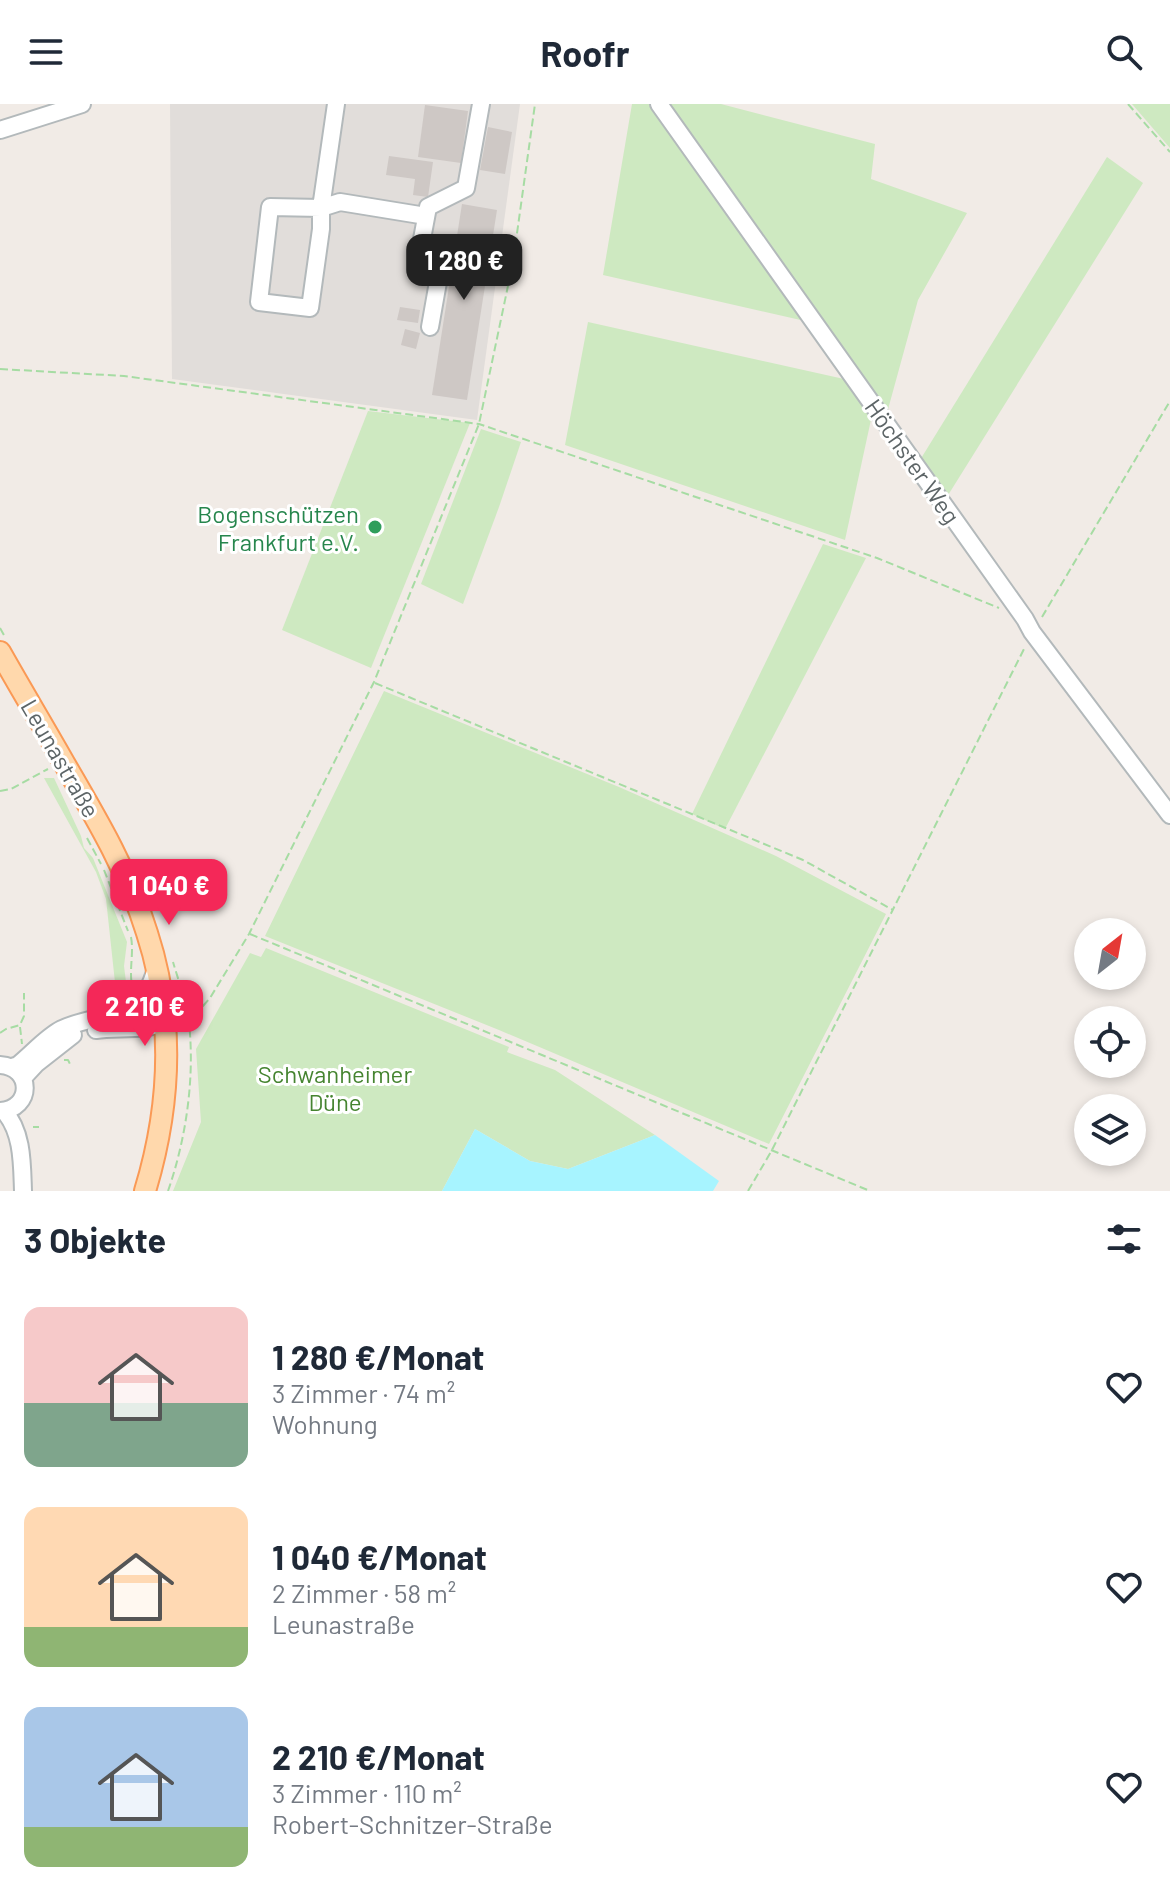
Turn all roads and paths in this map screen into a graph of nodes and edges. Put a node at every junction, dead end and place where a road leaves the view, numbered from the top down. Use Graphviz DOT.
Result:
graph roads {
  1 [pos="82,104"];
  2 [pos="336,104"];
  3 [pos="481,104"];
  4 [pos="535,104"];
  5 [pos="659,104"];
  6 [pos="1128,104"];
  7 [pos="0,130"];
  8 [pos="1170,152"];
  9 [pos="321,208"];
  10 [pos="426,216"];
  11 [pos="430,327"];
  12 [pos="0,369"];
  13 [pos="1170,401"];
  14 [pos="479,424"];
  15 [pos="998,608"];
  16 [pos="1032,632"];
  17 [pos="0,652"];
  18 [pos="374,682"];
  19 [pos="53,766"];
  20 [pos="0,791"];
  21 [pos="1170,815"];
  22 [pos="84,832"];
  23 [pos="893,910"];
  24 [pos="249,934"];
  25 [pos="156,968"];
  26 [pos="135,991"];
  27 [pos="24,993"];
  28 [pos="183,993"];
  29 [pos="129,1013"];
  30 [pos="187,1013"];
  31 [pos="165,1022"];
  32 [pos="20,1025"];
  33 [pos="0,1033"];
  34 [pos="23,1050"];
  35 [pos="12,1070"];
  36 [pos="22,1100"];
  37 [pos="2,1111"];
  38 [pos="33,1127"];
  39 [pos="39,1127"];
  40 [pos="772,1150"];
  41 [pos="22,1169"];
  42 [pos="23,1191"];
  43 [pos="145,1191"];
  44 [pos="168,1191"];
  45 [pos="748,1191"];
  46 [pos="870,1191"];
  1 -- 7 [label="street"];
  2 -- 9 [label="street"];
  3 -- 10 [label="street"];
  4 -- 14 [label="path"];
  5 -- 16 [label="street, Höchster Weg"];
  6 -- 8 [label="path"];
  9 -- 9 [label="street"];
  9 -- 10 [label="street"];
  10 -- 11 [label="street"];
  12 -- 14 [label="path"];
  13 -- 16 [label="path"];
  14 -- 15 [label="path"];
  14 -- 18 [label="path"];
  16 -- 21 [label="street, Höchster Weg"];
  16 -- 23 [label="path"];
  17 -- 25 [label="main road, Leunastraße"];
  18 -- 23 [label="path"];
  18 -- 24 [label="path"];
  19 -- 20 [label="path"];
  22 -- 26 [label="path"];
  23 -- 40 [label="path"];
  24 -- 30 [label="path"];
  24 -- 40 [label="path"];
  25 -- 29 [label="street"];
  25 -- 31 [label="main road, Leunastraße"];
  27 -- 32 [label="path"];
  28 -- 30 [label="path"];
  29 -- 31 [label="street"];
  29 -- 35 [label="street"];
  30 -- 44 [label="path"];
  31 -- 35 [label="street"];
  31 -- 43 [label="main road, Leunastraße"];
  32 -- 33 [label="path"];
  32 -- 34 [label="path"];
  35 -- 36 [label="street"];
  36 -- 37 [label="street"];
  36 -- 41 [label="street"];
  37 -- 41 [label="street"];
  38 -- 39 [label="path"];
  40 -- 45 [label="path"];
  40 -- 46 [label="path"];
  41 -- 42 [label="street"];
}
